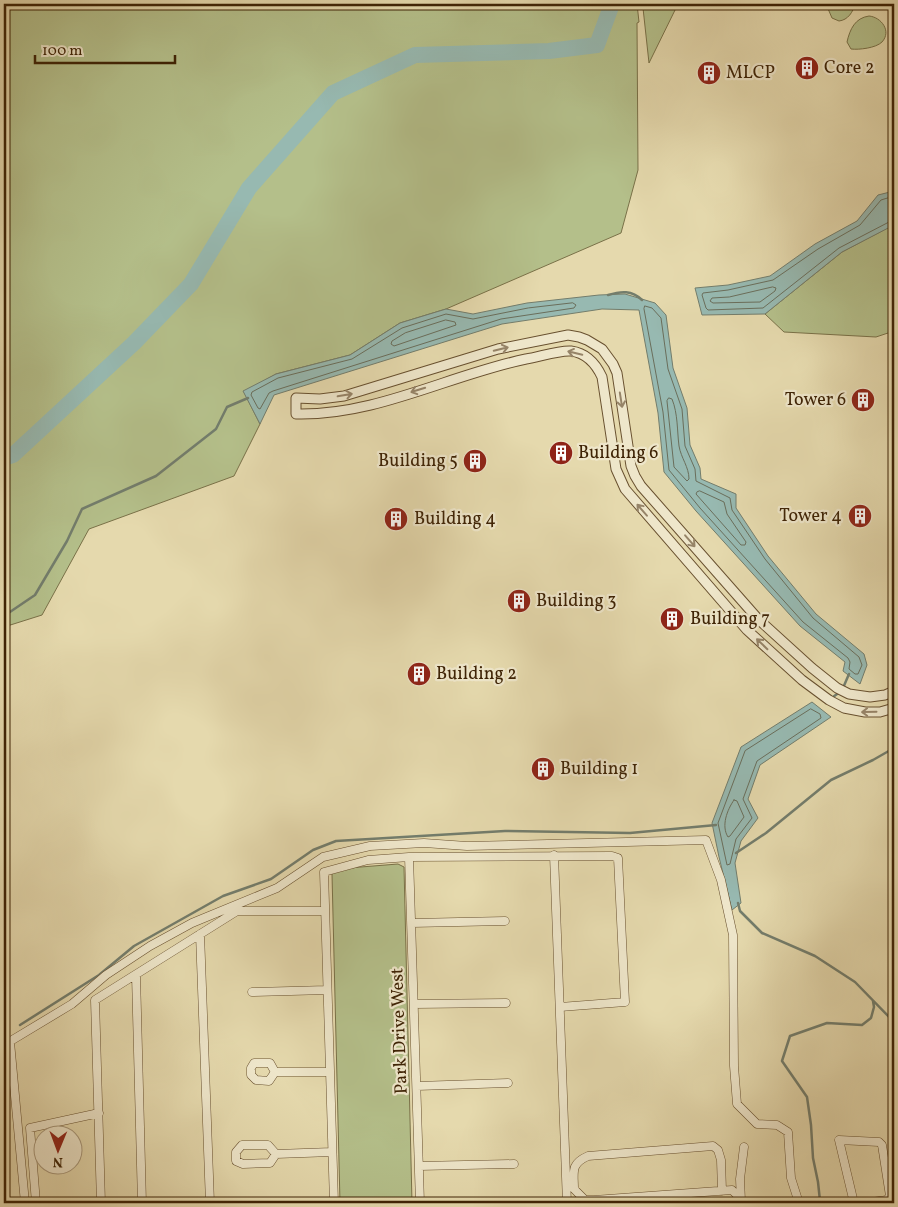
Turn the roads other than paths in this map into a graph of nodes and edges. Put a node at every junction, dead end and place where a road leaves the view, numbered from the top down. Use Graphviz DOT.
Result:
graph roads {
  1 [pos="390,383"];
  2 [pos="394,398"];
  3 [pos="792,651"];
  4 [pos="782,662"];
  5 [pos="834,685"];
  6 [pos="894,691"];
  7 [pos="825,698"];
  8 [pos="894,708"];
  9 [pos="554,855"];
  10 [pos="409,857"];
  11 [pos="325,911"];
  12 [pos="505,920"];
  13 [pos="412,923"];
  14 [pos="200,934"];
  15 [pos="136,975"];
  16 [pos="327,990"];
  17 [pos="252,992"];
  18 [pos="506,1002"];
  19 [pos="414,1004"];
  20 [pos="560,1007"];
  21 [pos="7,1044"];
  22 [pos="275,1072"];
  23 [pos="329,1072"];
  24 [pos="508,1083"];
  25 [pos="417,1086"];
  26 [pos="99,1113"];
  27 [pos="744,1147"];
  28 [pos="332,1152"];
  29 [pos="276,1154"];
  30 [pos="514,1164"];
  31 [pos="419,1166"];
  32 [pos="722,1191"];
  33 [pos="741,1201"];
  34 [pos="24,1203"];
  35 [pos="36,1203"];
  36 [pos="101,1203"];
  37 [pos="130,1203"];
  38 [pos="142,1203"];
  39 [pos="210,1203"];
  40 [pos="334,1203"];
  41 [pos="420,1203"];
  42 [pos="568,1203"];
  43 [pos="799,1203"];
  44 [pos="854,1203"];
  45 [pos="864,1203"];
  1 -- 2 [label="street"];
  2 -- 1 [label="street, one-way"];
  1 -- 3 [label="street, one-way"];
  4 -- 2 [label="street, one-way"];
  3 -- 4 [label="street"];
  3 -- 5 [label="street"];
  4 -- 7 [label="street"];
  5 -- 6 [label="street"];
  5 -- 7 [label="street"];
  8 -- 7 [label="street, one-way"];
  9 -- 10 [label="street"];
  9 -- 20 [label="street"];
  9 -- 20 [label="street"];
  10 -- 11 [label="street"];
  10 -- 13 [label="street, Park Drive West"];
  11 -- 14 [label="street"];
  11 -- 16 [label="street"];
  12 -- 13 [label="street"];
  13 -- 19 [label="street, Park Drive West"];
  14 -- 15 [label="street"];
  14 -- 39 [label="street"];
  15 -- 26 [label="street"];
  15 -- 38 [label="street"];
  16 -- 17 [label="street"];
  16 -- 23 [label="street"];
  18 -- 19 [label="street"];
  19 -- 25 [label="street, Park Drive West"];
  20 -- 42 [label="street"];
  21 -- 34 [label="street"];
  21 -- 43 [label="street"];
  22 -- 23 [label="street"];
  23 -- 28 [label="street"];
  24 -- 25 [label="street"];
  25 -- 31 [label="street, Park Drive West"];
  26 -- 35 [label="street"];
  26 -- 36 [label="street"];
  27 -- 33 [label="street"];
  28 -- 29 [label="street"];
  28 -- 40 [label="street"];
  29 -- 29 [label="street"];
  30 -- 31 [label="street"];
  31 -- 41 [label="street, Park Drive West"];
  32 -- 32 [label="street"];
  32 -- 33 [label="street"];
  37 -- 38 [label="street"];
  44 -- 45 [label="street"];
}
